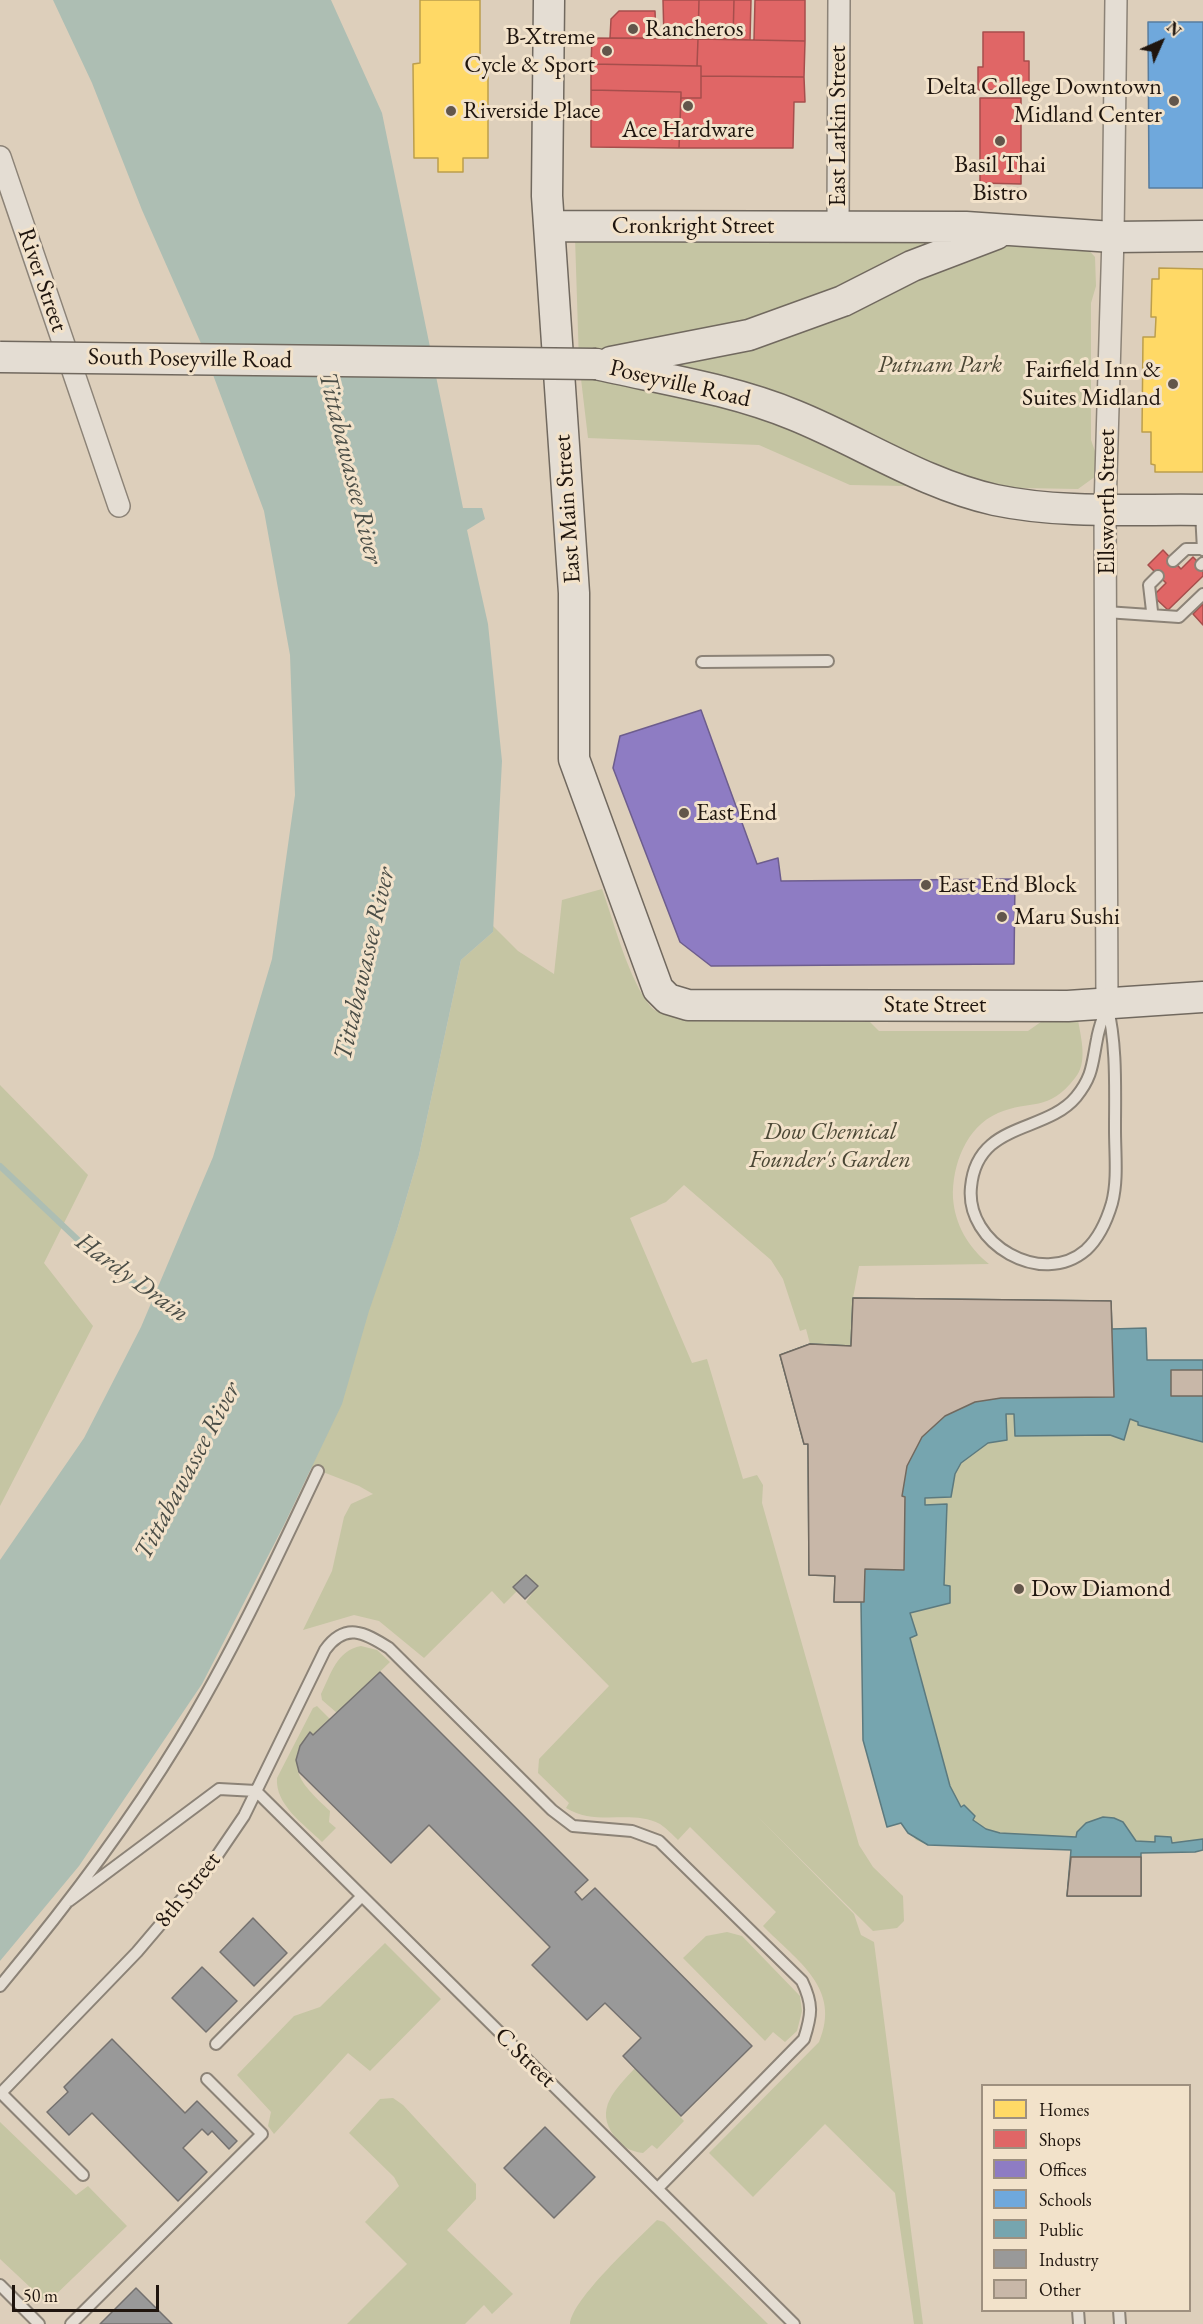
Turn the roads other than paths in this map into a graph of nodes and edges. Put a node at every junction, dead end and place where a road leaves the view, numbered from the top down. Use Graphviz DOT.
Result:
graph roads {
  1 [pos="549,0"];
  2 [pos="839,0"];
  3 [pos="1116,0"];
  4 [pos="0,157"];
  5 [pos="549,226"];
  6 [pos="838,226"];
  7 [pos="1007,230"];
  8 [pos="1203,236"];
  9 [pos="1113,237"];
  10 [pos="0,357"];
  11 [pos="596,364"];
  12 [pos="119,506"];
  13 [pos="1105,509"];
  14 [pos="1202,510"];
  15 [pos="1202,549"];
  16 [pos="1173,561"];
  17 [pos="1158,576"];
  18 [pos="1203,594"];
  19 [pos="1154,610"];
  20 [pos="1106,612"];
  21 [pos="828,661"];
  22 [pos="702,662"];
  23 [pos="1203,997"];
  24 [pos="668,999"];
  25 [pos="1107,1004"];
  26 [pos="318,1471"];
  27 [pos="256,1791"];
  28 [pos="361,1898"];
  29 [pos="69,1901"];
  30 [pos="0,1986"];
  31 [pos="216,2044"];
  32 [pos="207,2079"];
  33 [pos="1,2094"];
  34 [pos="83,2175"];
  35 [pos="658,2188"];
  36 [pos="0,2284"];
  37 [pos="39,2324"];
  38 [pos="71,2324"];
  39 [pos="794,2324"];
  1 -- 5 [label="street, East Main Street"];
  2 -- 6 [label="street, East Larkin Street"];
  3 -- 9 [label="street, Ellsworth Street"];
  4 -- 12 [label="street, River Street"];
  5 -- 6 [label="street, Cronkright Street"];
  5 -- 24 [label="street, East Main Street"];
  6 -- 7 [label="street, East Larkin Street"];
  7 -- 9 [label="street"];
  7 -- 11 [label="street, Poseyville Road"];
  8 -- 9 [label="street"];
  9 -- 13 [label="street, Ellsworth Street"];
  10 -- 11 [label="street, South Poseyville Road, bridge"];
  11 -- 13 [label="street, Poseyville Road"];
  13 -- 14 [label="street, Poseyville Road"];
  13 -- 20 [label="street, Ellsworth Street"];
  14 -- 15 [label="lane"];
  15 -- 16 [label="lane"];
  17 -- 19 [label="lane"];
  18 -- 19 [label="lane"];
  19 -- 20 [label="lane"];
  20 -- 25 [label="street, Ellsworth Street"];
  21 -- 22 [label="lane"];
  23 -- 25 [label="street, State Street"];
  24 -- 25 [label="street, State Street"];
  25 -- 25 [label="lane"];
  26 -- 29 [label="lane"];
  27 -- 28 [label="lane, C Street"];
  27 -- 29 [label="lane"];
  27 -- 33 [label="lane, 8th Street"];
  27 -- 35 [label="lane, 8th Street"];
  28 -- 31 [label="lane"];
  28 -- 35 [label="lane, C Street"];
  29 -- 30 [label="lane"];
  32 -- 38 [label="lane"];
  33 -- 34 [label="lane"];
  35 -- 39 [label="lane, C Street"];
  36 -- 37 [label="lane"];
}
